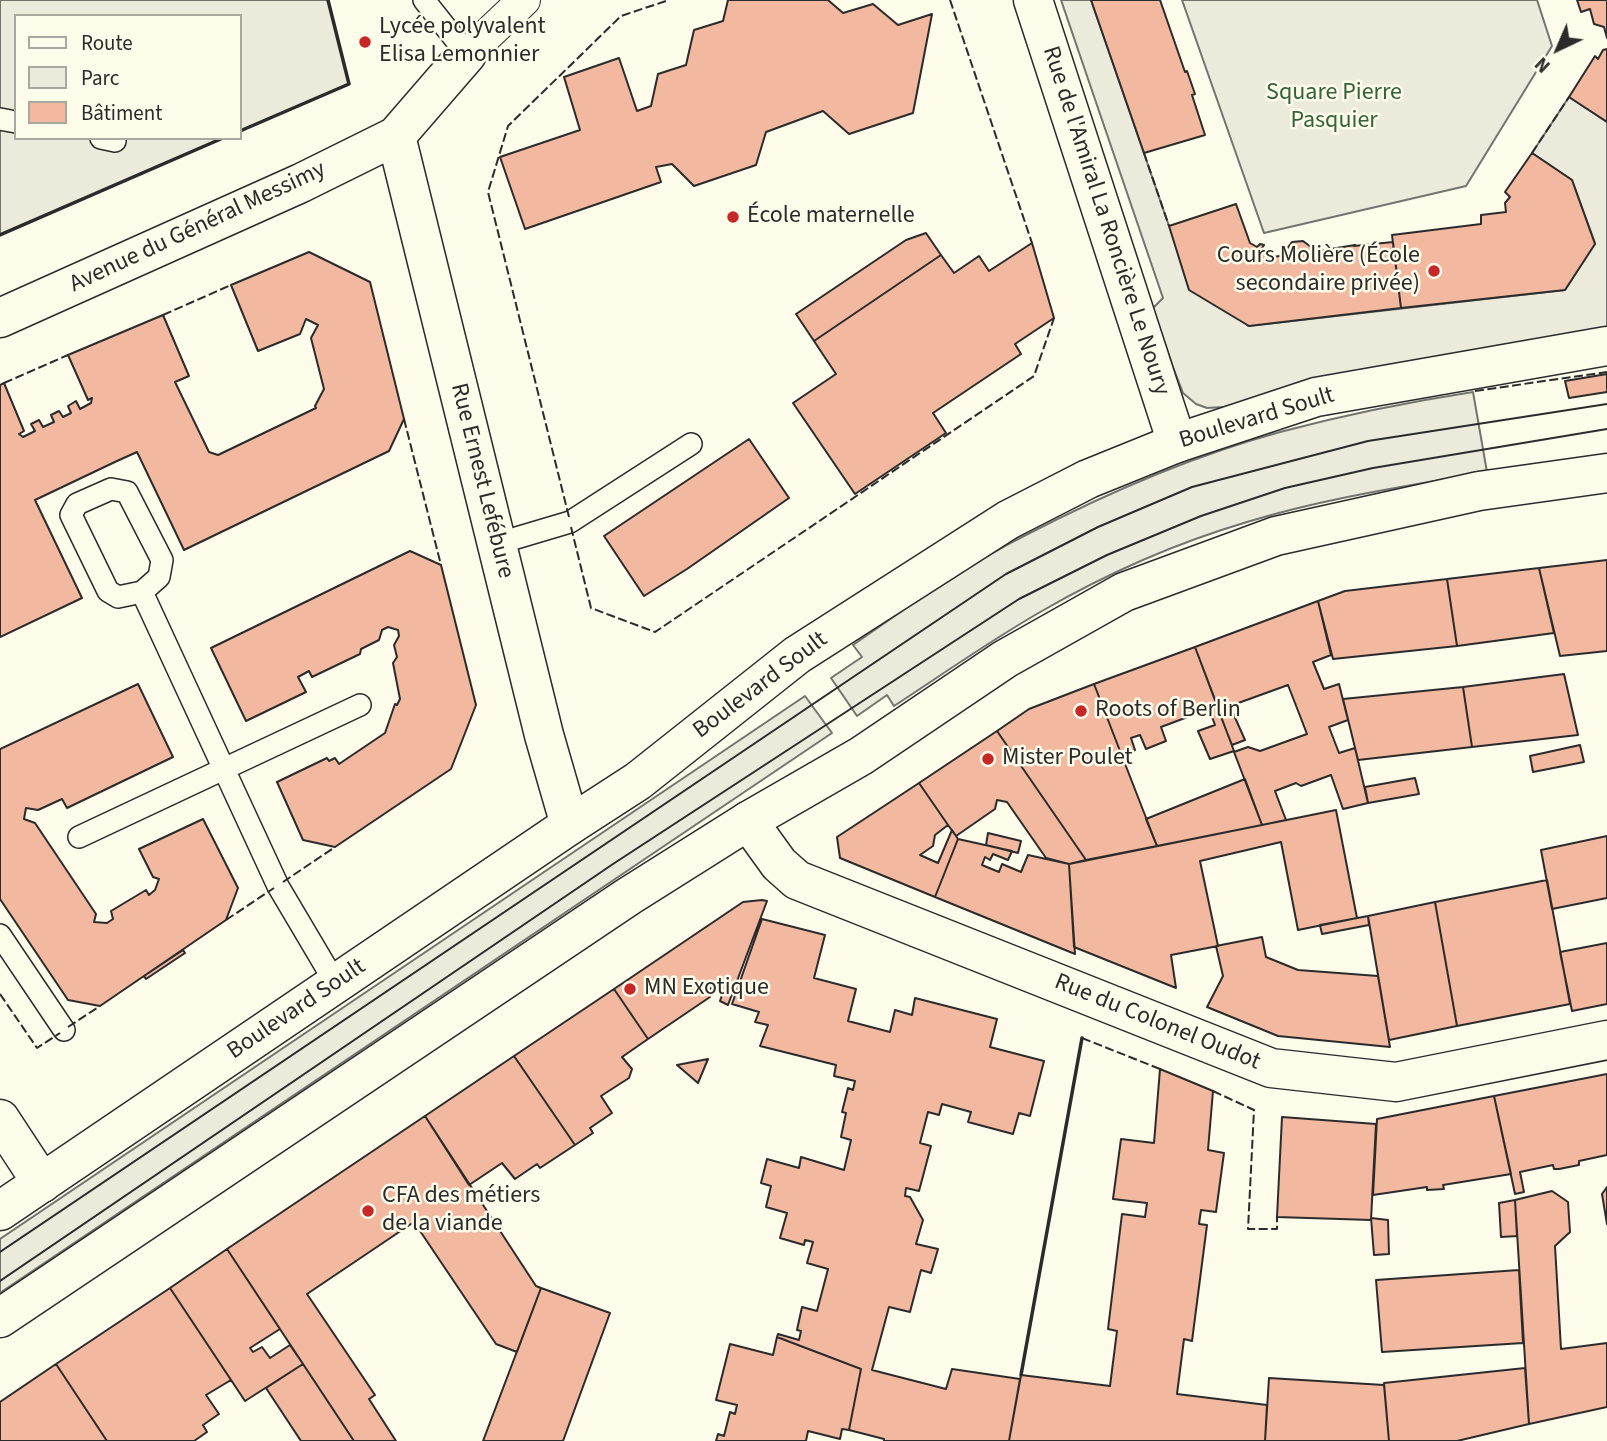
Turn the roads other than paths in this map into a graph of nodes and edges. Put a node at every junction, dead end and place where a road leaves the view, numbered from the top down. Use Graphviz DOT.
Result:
graph roads {
  1 [pos="424,0"];
  2 [pos="524,0"];
  3 [pos="1033,0"];
  4 [pos="467,54"];
  5 [pos="396,136"];
  6 [pos="0,318"];
  7 [pos="1607,346"];
  8 [pos="1177,443"];
  9 [pos="691,444"];
  10 [pos="1607,473"];
  11 [pos="496,544"];
  12 [pos="142,592"];
  13 [pos="360,705"];
  14 [pos="224,769"];
  15 [pos="748,821"];
  16 [pos="570,825"];
  17 [pos="79,837"];
  18 [pos="0,935"];
  19 [pos="336,984"];
  20 [pos="64,1030"];
  21 [pos="1607,1040"];
  22 [pos="0,1119"];
  23 [pos="42,1183"];
  24 [pos="0,1211"];
  25 [pos="0,1318"];
  1 -- 4 [label="lane"];
  2 -- 4 [label="street"];
  3 -- 8 [label="main road, Rue de l'Amiral La Roncière Le Noury"];
  4 -- 5 [label="main road"];
  5 -- 6 [label="main road, Avenue du Général Messimy"];
  5 -- 11 [label="main road, Rue Ernest Lefébure"];
  7 -- 8 [label="main road, Boulevard Soult"];
  8 -- 16 [label="main road, Boulevard Soult"];
  9 -- 11 [label="lane"];
  10 -- 15 [label="main road"];
  11 -- 16 [label="main road, Rue Ernest Lefébure"];
  12 -- 12 [label="lane"];
  12 -- 14 [label="lane"];
  13 -- 14 [label="lane"];
  14 -- 17 [label="lane"];
  14 -- 19 [label="lane"];
  15 -- 21 [label="main road, Rue du Colonel Oudot"];
  15 -- 25 [label="main road"];
  16 -- 19 [label="main road, Boulevard Soult"];
  18 -- 20 [label="lane"];
  19 -- 23 [label="main road, Boulevard Soult"];
  22 -- 23 [label="main road"];
  23 -- 24 [label="main road, Boulevard Soult"];
}
